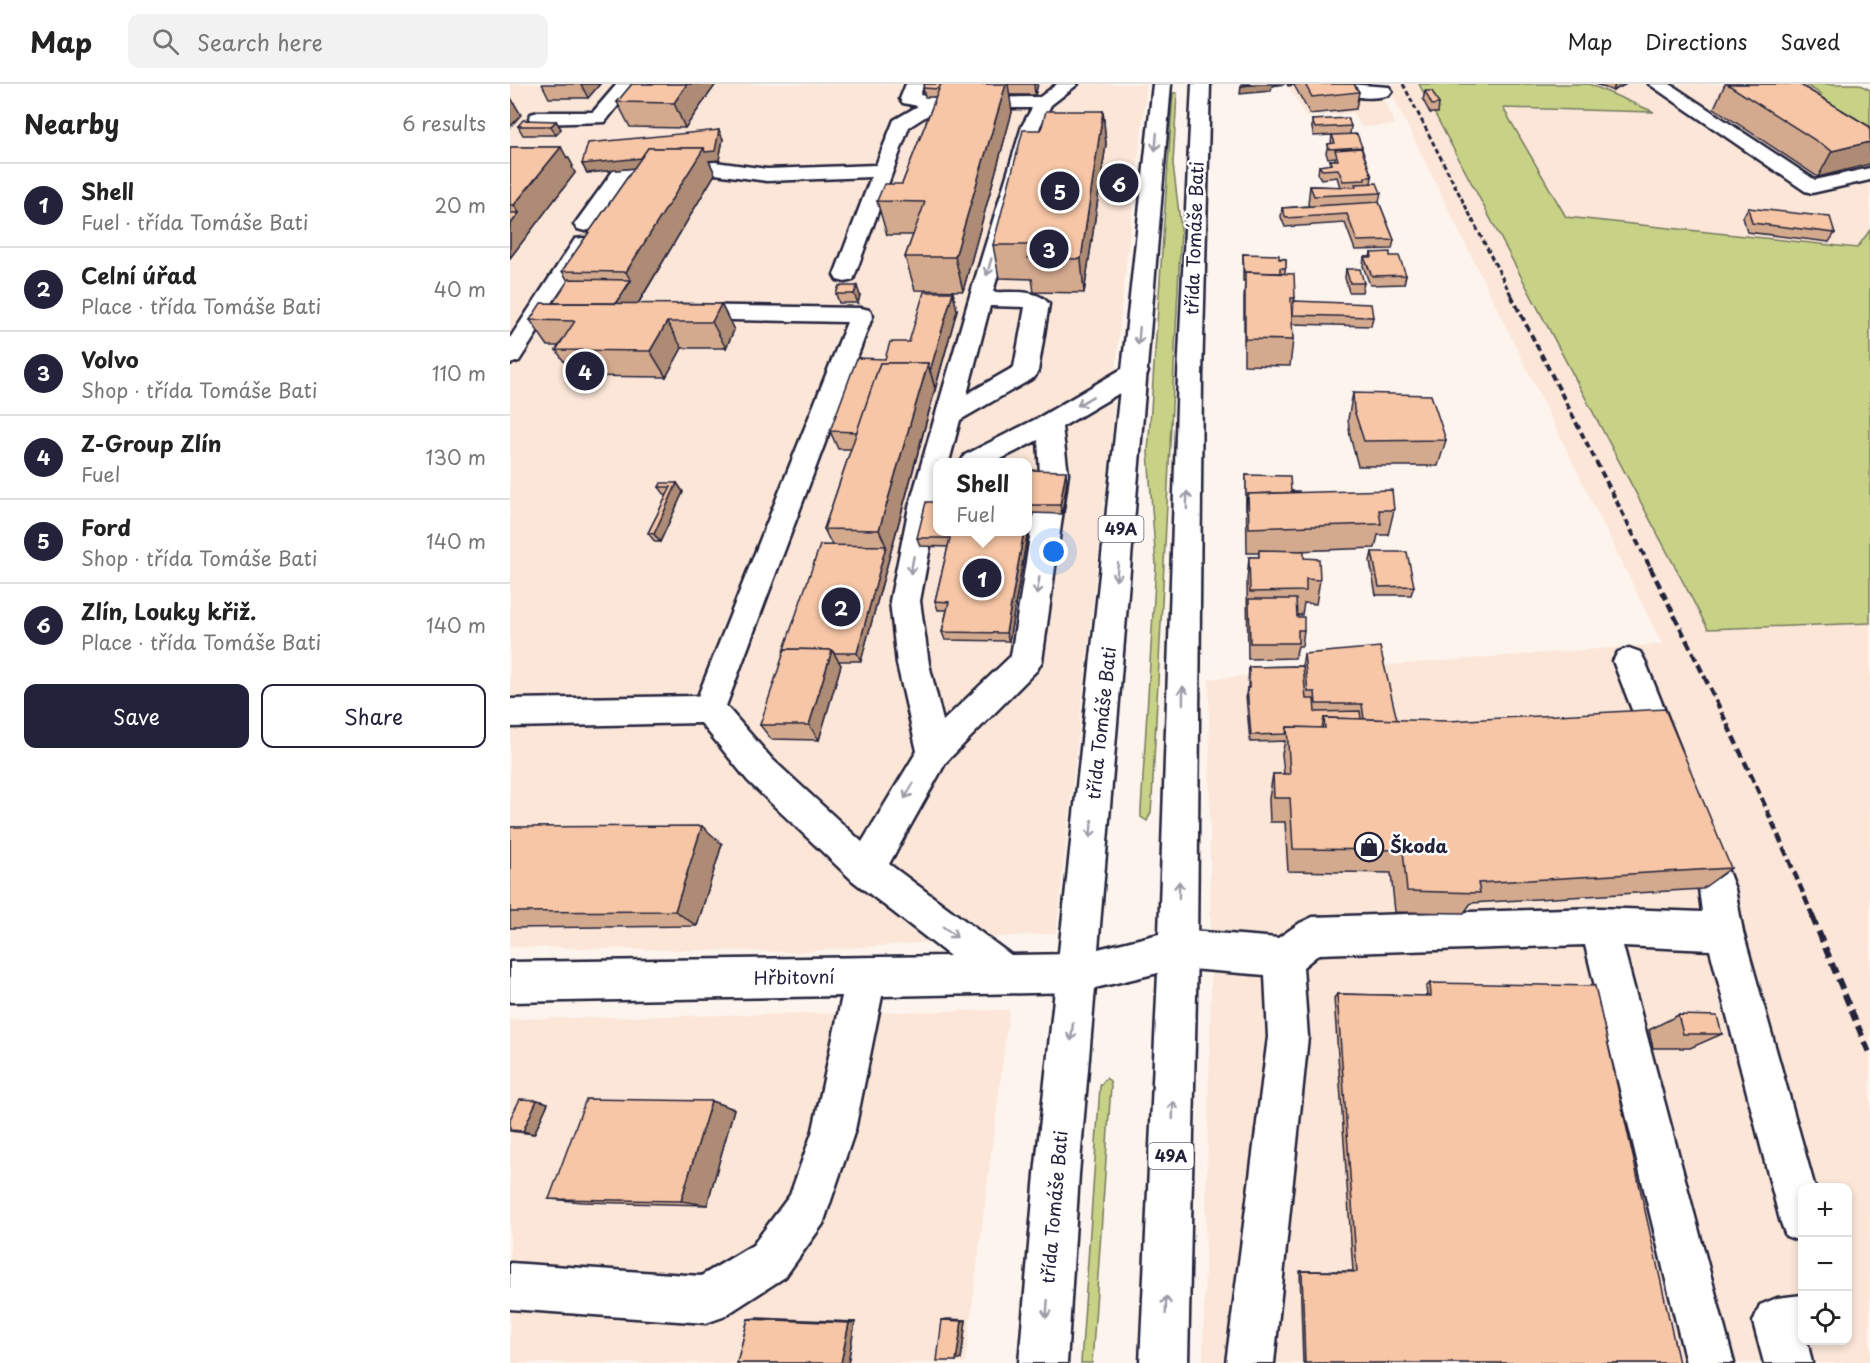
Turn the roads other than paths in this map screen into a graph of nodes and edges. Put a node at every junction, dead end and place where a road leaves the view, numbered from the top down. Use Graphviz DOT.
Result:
graph roads {
  1 [pos="626,84"];
  2 [pos="915,84"];
  3 [pos="1069,84"];
  4 [pos="1162,84"];
  5 [pos="1201,84"];
  6 [pos="1659,84"];
  7 [pos="1383,91"];
  8 [pos="1362,94"];
  9 [pos="1044,102"];
  10 [pos="934,103"];
  11 [pos="538,118"];
  12 [pos="884,171"];
  13 [pos="1870,174"];
  14 [pos="845,275"];
  15 [pos="980,298"];
  16 [pos="661,312"];
  17 [pos="510,319"];
  18 [pos="534,319"];
  19 [pos="510,356"];
  20 [pos="1136,372"];
  21 [pos="949,415"];
  22 [pos="1049,423"];
  23 [pos="939,458"];
  24 [pos="982,458"];
  25 [pos="930,499"];
  26 [pos="1629,661"];
  27 [pos="709,709"];
  28 [pos="510,713"];
  29 [pos="934,752"];
  30 [pos="1676,781"];
  31 [pos="1688,813"];
  32 [pos="866,869"];
  33 [pos="1599,926"];
  34 [pos="1724,932"];
  35 [pos="1178,949"];
  36 [pos="1283,958"];
  37 [pos="1078,973"];
  38 [pos="1005,974"];
  39 [pos="866,977"];
  40 [pos="510,982"];
  41 [pos="1798,1202"];
  42 [pos="510,1286"];
  43 [pos="1798,1320"];
  44 [pos="1043,1363"];
  45 [pos="1164,1363"];
  46 [pos="1250,1363"];
  47 [pos="1710,1363"];
  48 [pos="1788,1363"];
  1 -- 11 [label="main road"];
  2 -- 10 [label="main road"];
  3 -- 9 [label="main road"];
  4 -- 20 [label="main road, třída Tomáše Bati / 49A, one-way"];
  35 -- 5 [label="main road, třída Tomáše Bati / 49A, one-way"];
  6 -- 13 [label="main road"];
  7 -- 8 [label="main road"];
  9 -- 10 [label="main road"];
  9 -- 15 [label="main road, one-way"];
  10 -- 12 [label="main road"];
  12 -- 14 [label="main road"];
  12 -- 18 [label="main road"];
  15 -- 21 [label="main road"];
  15 -- 21 [label="main road"];
  16 -- 27 [label="main road"];
  17 -- 18 [label="main road"];
  18 -- 19 [label="main road"];
  20 -- 22 [label="main road, one-way"];
  20 -- 37 [label="main road, třída Tomáše Bati / 49A, one-way"];
  21 -- 23 [label="main road"];
  22 -- 24 [label="main road"];
  22 -- 29 [label="main road, one-way"];
  25 -- 29 [label="main road, one-way"];
  26 -- 30 [label="main road"];
  27 -- 28 [label="main road"];
  27 -- 32 [label="main road"];
  29 -- 32 [label="main road, one-way"];
  31 -- 34 [label="main road"];
  32 -- 38 [label="main road, one-way"];
  33 -- 34 [label="main road"];
  33 -- 36 [label="main road"];
  33 -- 47 [label="main road"];
  34 -- 41 [label="main road"];
  35 -- 36 [label="main road, Hřbitovní"];
  35 -- 37 [label="main road, Hřbitovní"];
  45 -- 35 [label="main road, třída Tomáše Bati / 49A, one-way"];
  36 -- 46 [label="main road"];
  37 -- 38 [label="main road, Hřbitovní"];
  37 -- 44 [label="main road, třída Tomáše Bati / 49A, one-way"];
  38 -- 39 [label="main road, Hřbitovní"];
  39 -- 40 [label="main road, Hřbitovní"];
  39 -- 42 [label="main road"];
  43 -- 48 [label="main road"];
}
